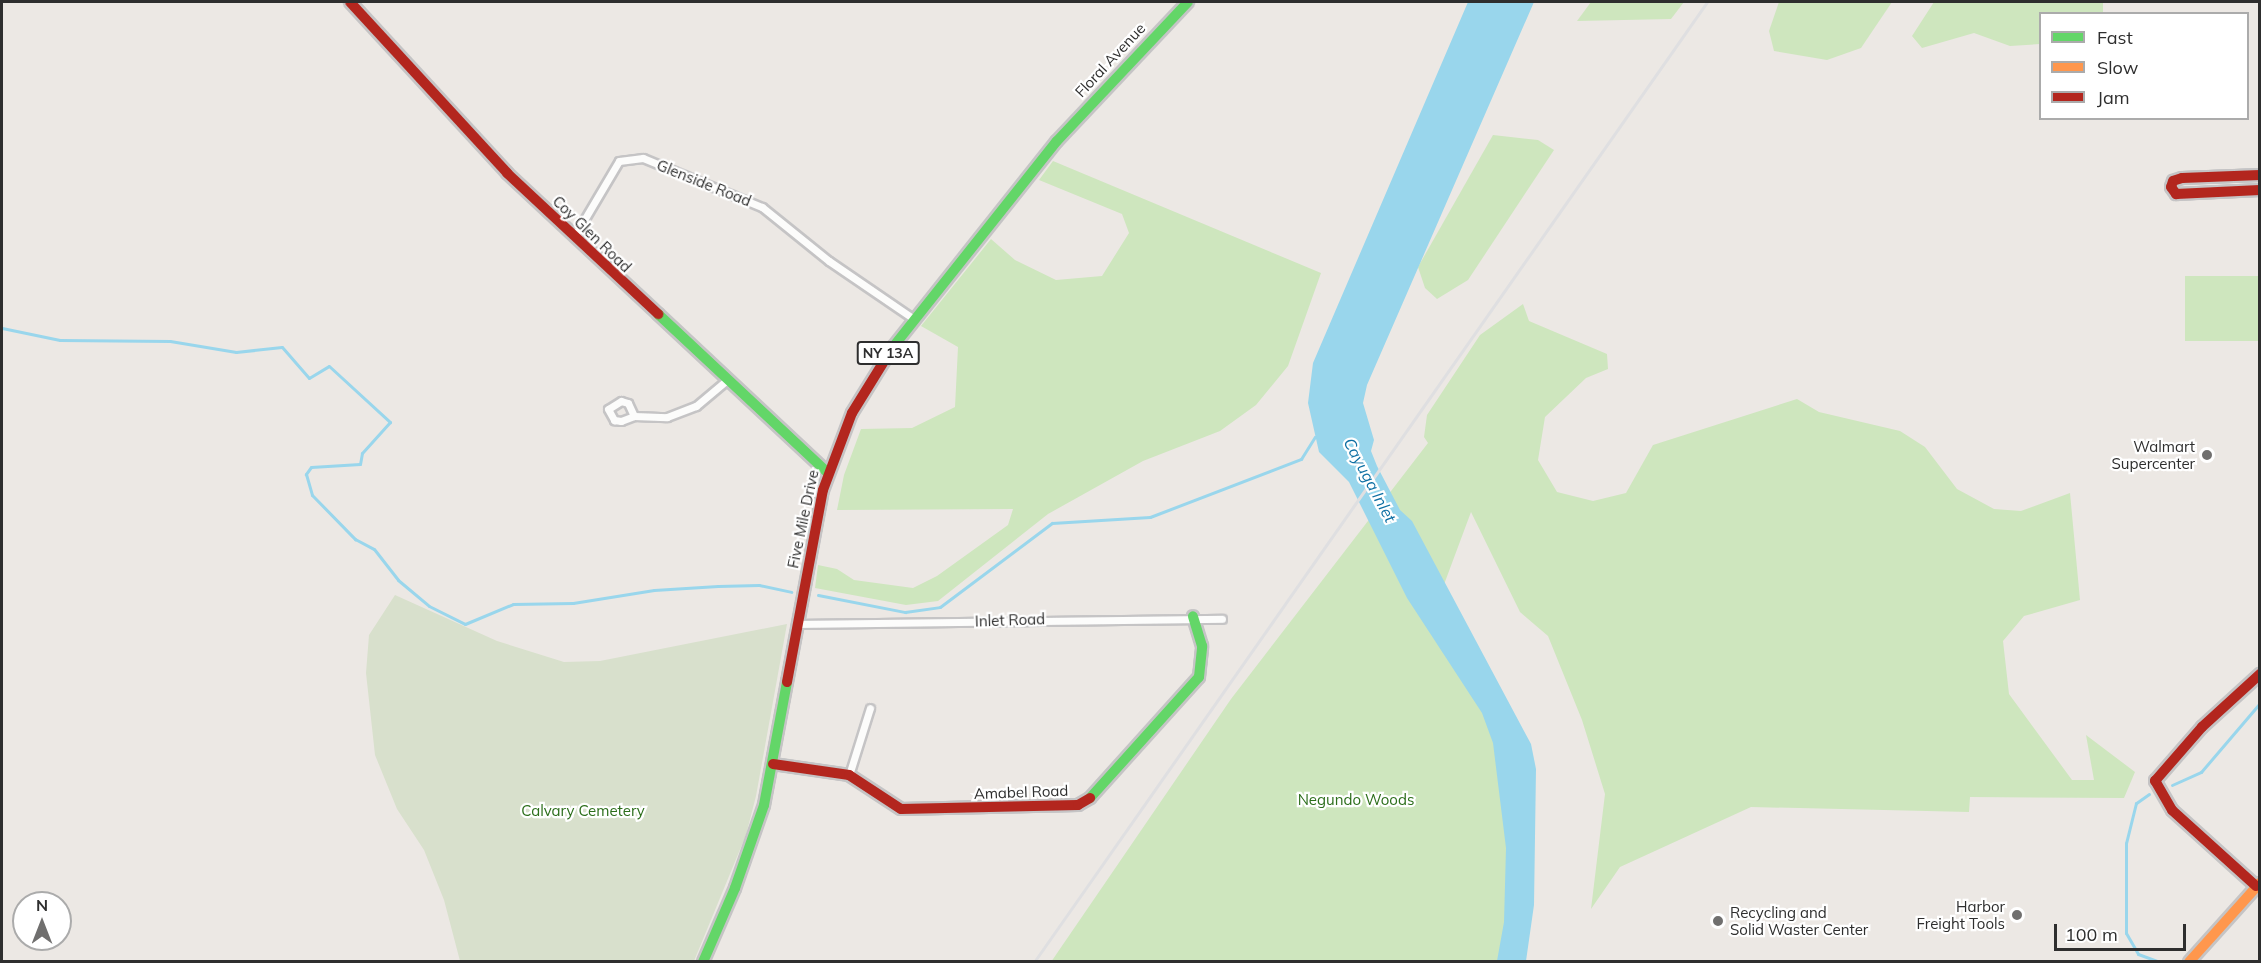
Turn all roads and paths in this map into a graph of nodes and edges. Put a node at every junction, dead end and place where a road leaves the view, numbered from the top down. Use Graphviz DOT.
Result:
graph roads {
  1 [pos="350,2"];
  2 [pos="1188,2"];
  3 [pos="1057,141"];
  4 [pos="2259,175"];
  5 [pos="2259,190"];
  6 [pos="574,237"];
  7 [pos="914,319"];
  8 [pos="727,380"];
  9 [pos="634,416"];
  10 [pos="828,473"];
  11 [pos="1193,616"];
  12 [pos="1222,619"];
  13 [pos="798,624"];
  14 [pos="2259,674"];
  15 [pos="870,708"];
  16 [pos="773,765"];
  17 [pos="849,775"];
  18 [pos="2258,884"];
  19 [pos="703,962"];
  20 [pos="2189,962"];
  1 -- 6 [label="main road, Coy Glen Road"];
  2 -- 3 [label="main road, Floral Avenue / NY 13A"];
  3 -- 7 [label="main road, Five Mile Drive / NY 13A"];
  4 -- 5 [label="main road"];
  6 -- 7 [label="street, Glenside Road"];
  6 -- 8 [label="main road, Coy Glen Road"];
  7 -- 10 [label="main road, Five Mile Drive / NY 13A"];
  8 -- 9 [label="street"];
  8 -- 10 [label="main road, Coy Glen Road"];
  10 -- 13 [label="main road, Five Mile Drive / NY 13A"];
  11 -- 12 [label="street, Inlet Road"];
  11 -- 13 [label="street, Inlet Road"];
  11 -- 17 [label="main road, Amabel Road"];
  13 -- 16 [label="main road, Five Mile Drive / NY 13A"];
  14 -- 18 [label="main road"];
  15 -- 17 [label="street"];
  16 -- 17 [label="main road, Amabel Road"];
  16 -- 19 [label="main road, Five Mile Drive / NY 13A"];
  18 -- 20 [label="main road"];
}
